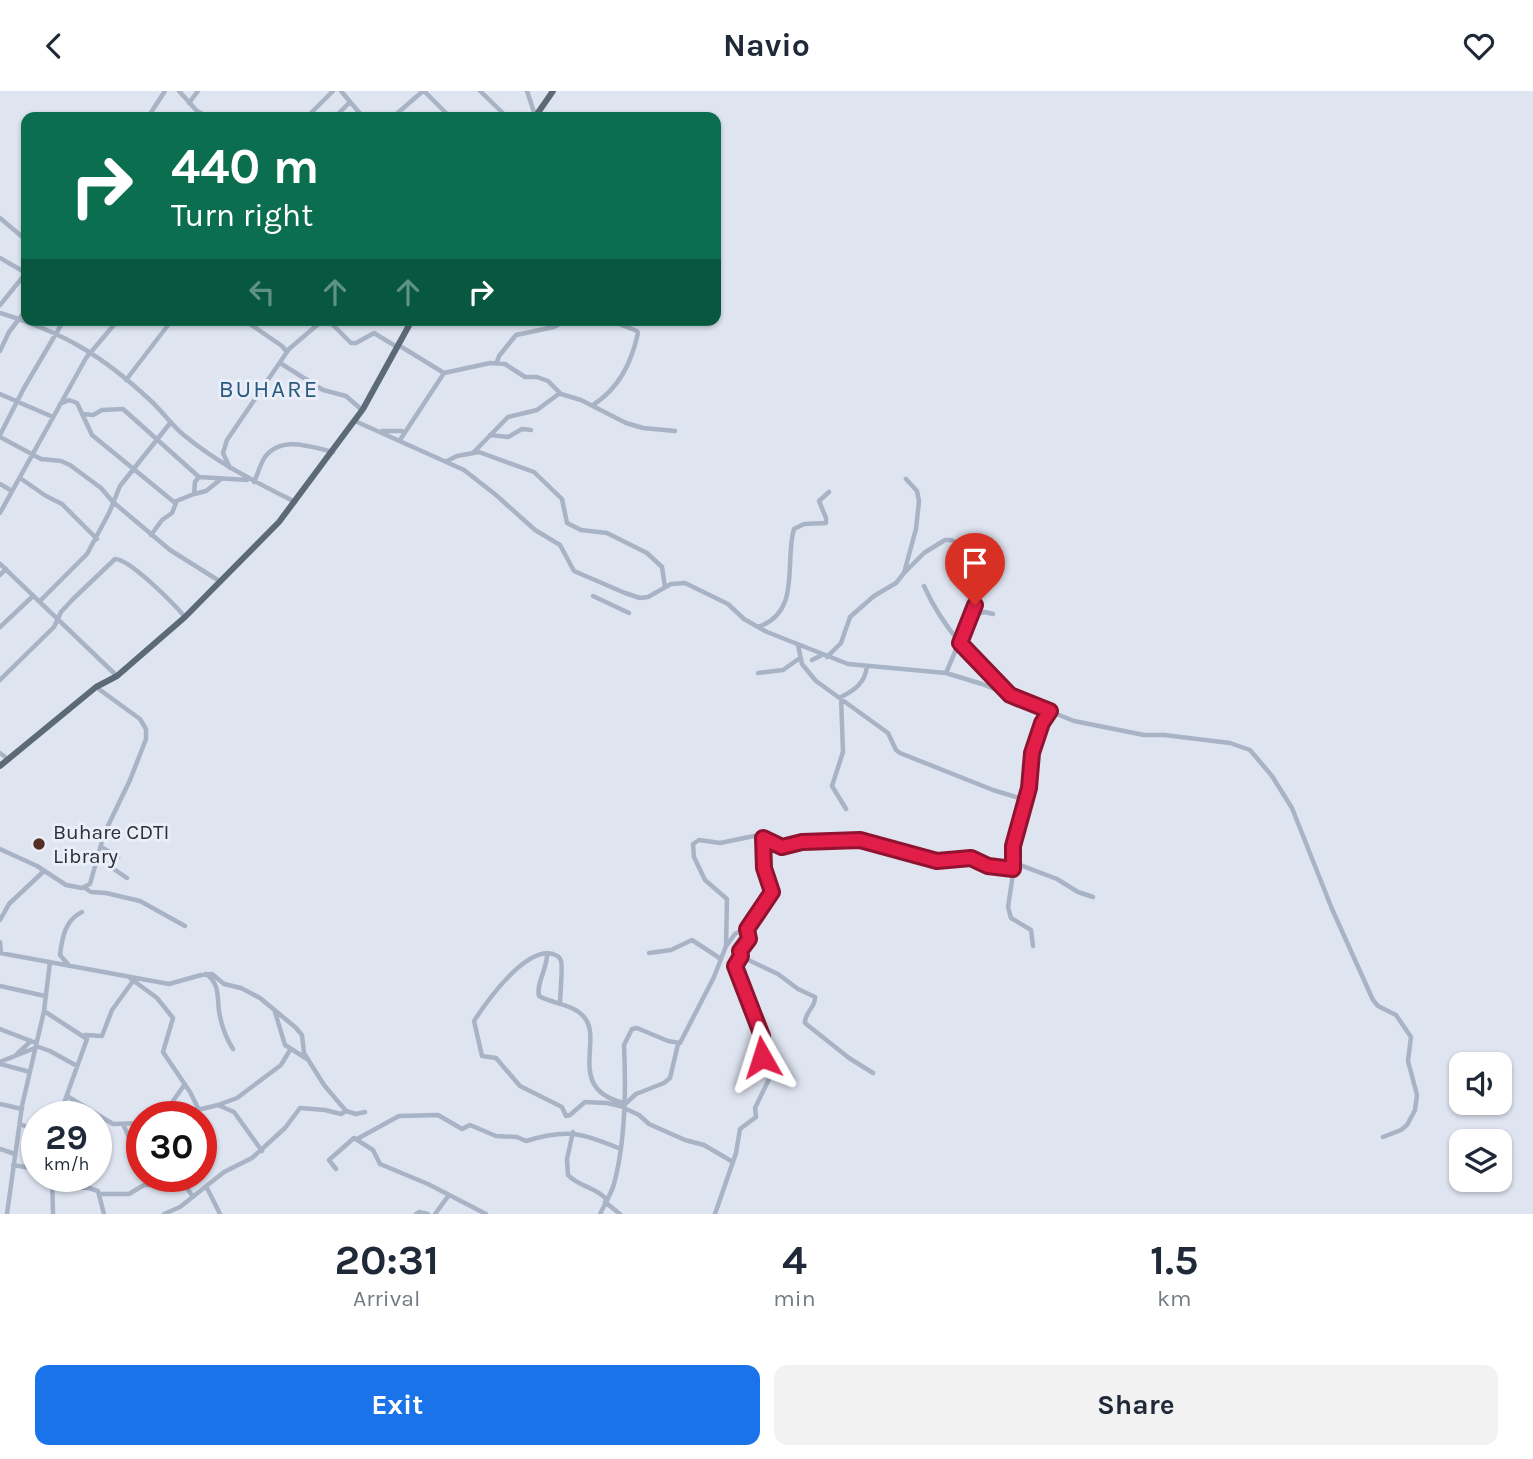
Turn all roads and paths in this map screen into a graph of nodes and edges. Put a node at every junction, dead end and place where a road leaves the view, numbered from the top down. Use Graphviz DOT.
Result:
graph roads {
  1 [pos="165,91"];
  2 [pos="179,91"];
  3 [pos="198,91"];
  4 [pos="333,91"];
  5 [pos="341,91"];
  6 [pos="434,91"];
  7 [pos="480,91"];
  8 [pos="527,91"];
  9 [pos="553,91"];
  10 [pos="425,93"];
  11 [pos="350,102"];
  12 [pos="189,103"];
  13 [pos="399,111"];
  14 [pos="151,112"];
  15 [pos="201,112"];
  16 [pos="312,112"];
  17 [pos="340,112"];
  18 [pos="358,112"];
  19 [pos="445,112"];
  20 [pos="502,112"];
  21 [pos="533,112"];
  22 [pos="538,112"];
  23 [pos="0,218"];
  24 [pos="21,236"];
  25 [pos="0,258"];
  26 [pos="21,270"];
  27 [pos="21,281"];
  28 [pos="0,305"];
  29 [pos="0,313"];
  30 [pos="20,320"];
  31 [pos="36,326"];
  32 [pos="60,326"];
  33 [pos="113,326"];
  34 [pos="167,326"];
  35 [pos="253,326"];
  36 [pos="319,326"];
  37 [pos="333,326"];
  38 [pos="409,326"];
  39 [pos="556,326"];
  40 [pos="624,326"];
  41 [pos="55,333"];
  42 [pos="399,347"];
  43 [pos="0,351"];
  44 [pos="91,352"];
  45 [pos="287,352"];
  46 [pos="497,362"];
  47 [pos="280,363"];
  48 [pos="444,373"];
  49 [pos="126,380"];
  50 [pos="560,393"];
  51 [pos="0,394"];
  52 [pos="18,401"];
  53 [pos="60,404"];
  54 [pos="593,405"];
  55 [pos="362,410"];
  56 [pos="83,414"];
  57 [pos="53,417"];
  58 [pos="355,421"];
  59 [pos="171,422"];
  60 [pos="531,430"];
  61 [pos="377,431"];
  62 [pos="402,431"];
  63 [pos="675,431"];
  64 [pos="489,435"];
  65 [pos="0,436"];
  66 [pos="158,439"];
  67 [pos="400,440"];
  68 [pos="333,451"];
  69 [pos="473,453"];
  70 [pos="32,454"];
  71 [pos="446,462"];
  72 [pos="230,468"];
  73 [pos="134,470"];
  74 [pos="199,477"];
  75 [pos="20,478"];
  76 [pos="222,478"];
  77 [pos="906,479"];
  78 [pos="251,481"];
  79 [pos="0,484"];
  80 [pos="12,491"];
  81 [pos="829,492"];
  82 [pos="194,494"];
  83 [pos="113,502"];
  84 [pos="295,502"];
  85 [pos="176,503"];
  86 [pos="0,513"];
  87 [pos="151,535"];
  88 [pos="97,539"];
  89 [pos="0,564"];
  90 [pos="6,569"];
  91 [pos="664,573"];
  92 [pos="904,573"];
  93 [pos="0,575"];
  94 [pos="221,582"];
  95 [pos="676,583"];
  96 [pos="924,586"];
  97 [pos="665,587"];
  98 [pos="33,596"];
  99 [pos="593,596"];
  100 [pos="40,601"];
  101 [pos="629,613"];
  102 [pos="993,614"];
  103 [pos="970,615"];
  104 [pos="185,617"];
  105 [pos="58,619"];
  106 [pos="0,627"];
  107 [pos="758,627"];
  108 [pos="960,643"];
  109 [pos="797,645"];
  110 [pos="824,656"];
  111 [pos="800,658"];
  112 [pos="812,660"];
  113 [pos="867,666"];
  114 [pos="758,673"];
  115 [pos="946,673"];
  116 [pos="117,676"];
  117 [pos="0,680"];
  118 [pos="96,687"];
  119 [pos="1010,695"];
  120 [pos="841,697"];
  121 [pos="1050,711"];
  122 [pos="0,753"];
  123 [pos="8,759"];
  124 [pos="0,766"];
  125 [pos="1026,800"];
  126 [pos="846,809"];
  127 [pos="763,838"];
  128 [pos="101,847"];
  129 [pos="0,849"];
  130 [pos="118,857"];
  131 [pos="97,861"];
  132 [pos="1012,862"];
  133 [pos="1013,869"];
  134 [pos="44,871"];
  135 [pos="127,878"];
  136 [pos="85,888"];
  137 [pos="1093,897"];
  138 [pos="82,912"];
  139 [pos="0,920"];
  140 [pos="185,926"];
  141 [pos="747,929"];
  142 [pos="0,942"];
  143 [pos="726,946"];
  144 [pos="1032,946"];
  145 [pos="1,953"];
  146 [pos="547,953"];
  147 [pos="649,953"];
  148 [pos="741,956"];
  149 [pos="721,959"];
  150 [pos="50,962"];
  151 [pos="68,964"];
  152 [pos="206,974"];
  153 [pos="131,979"];
  154 [pos="0,986"];
  155 [pos="45,996"];
  156 [pos="560,1004"];
  157 [pos="274,1010"];
  158 [pos="44,1011"];
  159 [pos="0,1029"];
  160 [pos="84,1035"];
  161 [pos="678,1044"];
  162 [pos="35,1045"];
  163 [pos="233,1049"];
  164 [pos="290,1050"];
  165 [pos="307,1060"];
  166 [pos="0,1063"];
  167 [pos="77,1066"];
  168 [pos="30,1072"];
  169 [pos="873,1073"];
  170 [pos="185,1084"];
  171 [pos="67,1096"];
  172 [pos="24,1101"];
  173 [pos="65,1101"];
  174 [pos="173,1101"];
  175 [pos="194,1101"];
  176 [pos="0,1104"];
  177 [pos="218,1105"];
  178 [pos="624,1106"];
  179 [pos="21,1109"];
  180 [pos="346,1111"];
  181 [pos="365,1112"];
  182 [pos="21,1116"];
  183 [pos="20,1123"];
  184 [pos="123,1124"];
  185 [pos="126,1124"];
  186 [pos="126,1131"];
  187 [pos="573,1132"];
  188 [pos="1383,1137"];
  189 [pos="357,1139"];
  190 [pos="0,1149"];
  191 [pos="621,1149"];
  192 [pos="262,1150"];
  193 [pos="15,1154"];
  194 [pos="733,1162"];
  195 [pos="13,1165"];
  196 [pos="21,1166"];
  197 [pos="336,1169"];
  198 [pos="217,1178"];
  199 [pos="53,1192"];
  200 [pos="98,1192"];
  201 [pos="132,1192"];
  202 [pos="190,1192"];
  203 [pos="201,1192"];
  204 [pos="209,1192"];
  205 [pos="100,1194"];
  206 [pos="449,1195"];
  207 [pos="193,1197"];
  208 [pos="606,1201"];
  209 [pos="7,1214"];
  210 [pos="52,1214"];
  211 [pos="104,1214"];
  212 [pos="164,1214"];
  213 [pos="220,1214"];
  214 [pos="416,1214"];
  215 [pos="428,1214"];
  216 [pos="435,1214"];
  217 [pos="486,1214"];
  218 [pos="495,1214"];
  219 [pos="600,1214"];
  220 [pos="620,1214"];
  221 [pos="715,1214"];
  1 -- 14 [label="street"];
  2 -- 12 [label="street"];
  3 -- 12 [label="street"];
  4 -- 16 [label="street"];
  5 -- 11 [label="street"];
  6 -- 10 [label="street"];
  7 -- 20 [label="street"];
  8 -- 21 [label="street"];
  9 -- 22 [label="main road"];
  10 -- 13 [label="street"];
  10 -- 19 [label="street"];
  11 -- 17 [label="street"];
  11 -- 18 [label="street"];
  12 -- 15 [label="street"];
  23 -- 24 [label="street"];
  25 -- 26 [label="street"];
  27 -- 28 [label="street"];
  29 -- 30 [label="street"];
  30 -- 43 [label="street"];
  31 -- 41 [label="street"];
  32 -- 41 [label="street"];
  33 -- 44 [label="street"];
  34 -- 49 [label="street"];
  35 -- 45 [label="street"];
  36 -- 45 [label="street"];
  37 -- 42 [label="street"];
  38 -- 42 [label="main road"];
  39 -- 46 [label="street"];
  40 -- 54 [label="street"];
  41 -- 44 [label="street"];
  41 -- 52 [label="street"];
  42 -- 48 [label="street"];
  42 -- 55 [label="main road"];
  44 -- 49 [label="street"];
  44 -- 53 [label="street"];
  45 -- 47 [label="street"];
  46 -- 48 [label="street"];
  46 -- 50 [label="street"];
  47 -- 55 [label="street"];
  47 -- 72 [label="street"];
  48 -- 67 [label="street"];
  49 -- 59 [label="street"];
  50 -- 54 [label="street"];
  50 -- 64 [label="street"];
  51 -- 52 [label="street"];
  52 -- 57 [label="street"];
  52 -- 65 [label="street"];
  53 -- 56 [label="street"];
  53 -- 57 [label="street"];
  54 -- 63 [label="street"];
  55 -- 58 [label="main road"];
  56 -- 66 [label="street"];
  56 -- 73 [label="street"];
  57 -- 70 [label="street"];
  58 -- 61 [label="street"];
  58 -- 68 [label="main road"];
  59 -- 66 [label="street"];
  59 -- 72 [label="street"];
  60 -- 64 [label="street"];
  61 -- 62 [label="street"];
  61 -- 67 [label="street"];
  64 -- 69 [label="street"];
  65 -- 70 [label="street"];
  66 -- 73 [label="street"];
  66 -- 74 [label="street"];
  67 -- 71 [label="street"];
  68 -- 78 [label="street"];
  68 -- 84 [label="main road"];
  69 -- 71 [label="street"];
  69 -- 91 [label="street"];
  70 -- 75 [label="street"];
  70 -- 83 [label="street"];
  71 -- 97 [label="street"];
  72 -- 78 [label="street"];
  73 -- 83 [label="street"];
  73 -- 85 [label="street"];
  74 -- 76 [label="street"];
  74 -- 82 [label="street"];
  75 -- 80 [label="street"];
  75 -- 88 [label="street"];
  76 -- 78 [label="street"];
  76 -- 82 [label="street"];
  77 -- 92 [label="street"];
  78 -- 84 [label="street"];
  79 -- 80 [label="street"];
  80 -- 86 [label="street"];
  81 -- 107 [label="street"];
  82 -- 85 [label="street"];
  83 -- 87 [label="street"];
  83 -- 88 [label="street"];
  84 -- 94 [label="main road"];
  85 -- 87 [label="street"];
  87 -- 94 [label="street"];
  88 -- 100 [label="street"];
  89 -- 90 [label="street"];
  90 -- 93 [label="street"];
  90 -- 98 [label="street"];
  91 -- 95 [label="street"];
  91 -- 97 [label="street"];
  92 -- 103 [label="street"];
  92 -- 110 [label="street"];
  94 -- 104 [label="main road"];
  95 -- 97 [label="street"];
  95 -- 107 [label="street"];
  96 -- 108 [label="street"];
  98 -- 100 [label="street"];
  98 -- 106 [label="street"];
  99 -- 101 [label="street"];
  100 -- 105 [label="street"];
  102 -- 103 [label="street"];
  103 -- 108 [label="street"];
  104 -- 105 [label="street"];
  104 -- 116 [label="main road"];
  105 -- 116 [label="street"];
  105 -- 117 [label="street"];
  107 -- 109 [label="street"];
  108 -- 115 [label="street"];
  108 -- 119 [label="street"];
  109 -- 110 [label="street"];
  109 -- 111 [label="street"];
  110 -- 112 [label="street"];
  110 -- 113 [label="street"];
  111 -- 114 [label="street"];
  111 -- 120 [label="street"];
  113 -- 115 [label="street"];
  113 -- 120 [label="street"];
  115 -- 119 [label="street"];
  116 -- 118 [label="main road"];
  118 -- 123 [label="main road"];
  118 -- 128 [label="street"];
  119 -- 121 [label="street"];
  120 -- 125 [label="street"];
  120 -- 126 [label="street"];
  121 -- 125 [label="street"];
  121 -- 188 [label="street"];
  122 -- 123 [label="street"];
  123 -- 124 [label="main road"];
  125 -- 132 [label="street"];
  127 -- 133 [label="street"];
  127 -- 141 [label="street"];
  127 -- 143 [label="street"];
  128 -- 130 [label="street"];
  128 -- 131 [label="street"];
  129 -- 134 [label="street"];
  131 -- 135 [label="street"];
  131 -- 136 [label="street"];
  132 -- 133 [label="street"];
  132 -- 137 [label="street"];
  133 -- 144 [label="street"];
  134 -- 136 [label="street"];
  134 -- 139 [label="street"];
  136 -- 140 [label="street"];
  138 -- 151 [label="street"];
  141 -- 143 [label="street"];
  141 -- 148 [label="street"];
  142 -- 145 [label="street"];
  143 -- 149 [label="street"];
  145 -- 150 [label="street"];
  146 -- 156 [label="street"];
  146 -- 156 [label="street"];
  146 -- 178 [label="street"];
  147 -- 149 [label="street"];
  148 -- 169 [label="street"];
  148 -- 194 [label="street"];
  149 -- 161 [label="street"];
  150 -- 151 [label="street"];
  150 -- 155 [label="street"];
  151 -- 153 [label="street"];
  152 -- 153 [label="street"];
  152 -- 157 [label="street"];
  152 -- 163 [label="street"];
  153 -- 160 [label="street"];
  153 -- 170 [label="street"];
  154 -- 155 [label="street"];
  155 -- 158 [label="street"];
  156 -- 178 [label="street"];
  157 -- 164 [label="street"];
  157 -- 165 [label="street"];
  158 -- 160 [label="street"];
  158 -- 162 [label="street"];
  159 -- 162 [label="street"];
  160 -- 167 [label="street"];
  161 -- 178 [label="street"];
  161 -- 178 [label="street"];
  162 -- 166 [label="street"];
  162 -- 167 [label="street"];
  162 -- 168 [label="street"];
  164 -- 165 [label="street"];
  164 -- 177 [label="street"];
  165 -- 180 [label="street"];
  166 -- 168 [label="street"];
  167 -- 171 [label="street"];
  168 -- 172 [label="street"];
  170 -- 174 [label="street"];
  170 -- 175 [label="street"];
  171 -- 173 [label="street"];
  171 -- 184 [label="street"];
  176 -- 179 [label="street"];
  177 -- 192 [label="street"];
  178 -- 191 [label="street"];
  178 -- 194 [label="street"];
  180 -- 181 [label="street"];
  180 -- 192 [label="street"];
  182 -- 183 [label="street"];
  183 -- 193 [label="street"];
  184 -- 185 [label="street"];
  184 -- 186 [label="street"];
  187 -- 189 [label="street"];
  187 -- 191 [label="street"];
  187 -- 208 [label="street"];
  189 -- 197 [label="street"];
  189 -- 206 [label="street"];
  190 -- 193 [label="street"];
  191 -- 208 [label="street"];
  192 -- 198 [label="street"];
  193 -- 195 [label="street"];
  194 -- 221 [label="street"];
  195 -- 196 [label="street"];
  195 -- 209 [label="street"];
  199 -- 210 [label="street"];
  200 -- 205 [label="street"];
  201 -- 205 [label="street"];
  202 -- 207 [label="street"];
  203 -- 207 [label="street"];
  204 -- 213 [label="street"];
  205 -- 211 [label="street"];
  206 -- 216 [label="street"];
  206 -- 217 [label="street"];
  207 -- 212 [label="street"];
  208 -- 219 [label="street"];
  208 -- 220 [label="street"];
  214 -- 215 [label="street"];
  217 -- 218 [label="street"];
}
